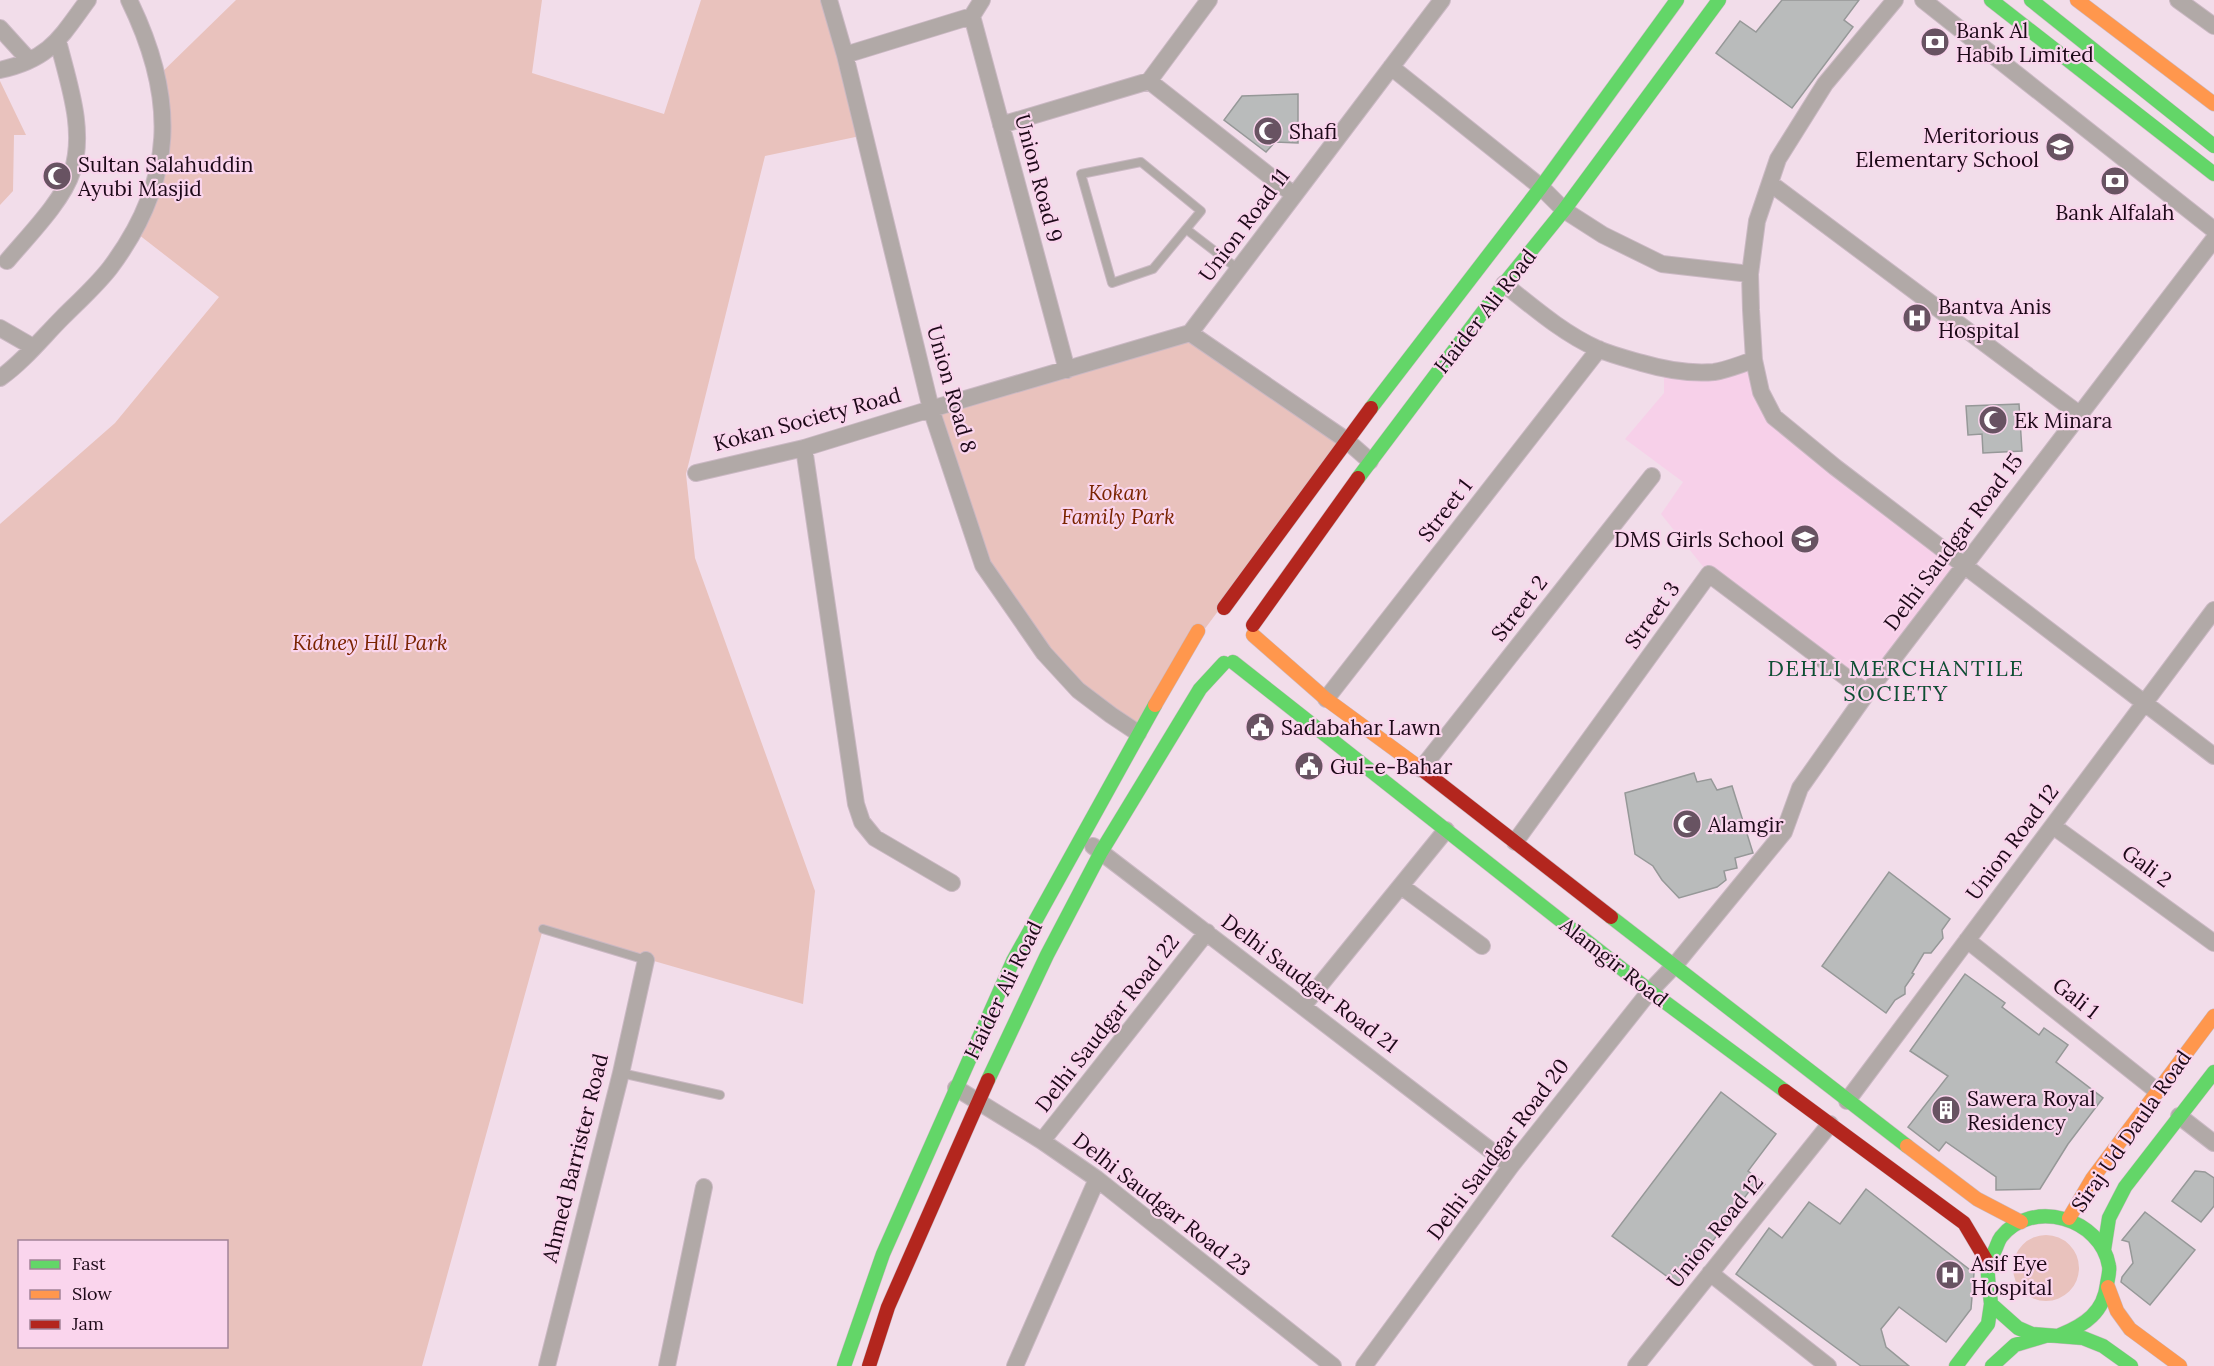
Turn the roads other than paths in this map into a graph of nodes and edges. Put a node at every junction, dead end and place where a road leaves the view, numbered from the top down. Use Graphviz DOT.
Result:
graph roads {
  1 [pos="88,0"];
  2 [pos="129,0"];
  3 [pos="829,0"];
  4 [pos="982,0"];
  5 [pos="1209,0"];
  6 [pos="1442,0"];
  7 [pos="1677,0"];
  8 [pos="1719,0"];
  9 [pos="1895,0"];
  10 [pos="1923,0"];
  11 [pos="1991,0"];
  12 [pos="2031,0"];
  13 [pos="2077,0"];
  14 [pos="2178,0"];
  15 [pos="972,16"];
  16 [pos="2214,26"];
  17 [pos="0,28"];
  18 [pos="58,41"];
  19 [pos="845,55"];
  20 [pos="29,60"];
  21 [pos="1391,67"];
  22 [pos="0,70"];
  23 [pos="1149,81"];
  24 [pos="2214,104"];
  25 [pos="1001,125"];
  26 [pos="2214,146"];
  27 [pos="2214,174"];
  28 [pos="1770,183"];
  29 [pos="1541,187"];
  30 [pos="1294,195"];
  31 [pos="1564,210"];
  32 [pos="1186,229"];
  33 [pos="2214,230"];
  34 [pos="2214,239"];
  35 [pos="7,261"];
  36 [pos="1238,269"];
  37 [pos="1750,274"];
  38 [pos="1504,284"];
  39 [pos="0,328"];
  40 [pos="1190,333"];
  41 [pos="33,347"];
  42 [pos="1599,349"];
  43 [pos="1754,360"];
  44 [pos="1067,370"];
  45 [pos="0,378"];
  46 [pos="931,408"];
  47 [pos="2079,414"];
  48 [pos="1346,440"];
  49 [pos="804,448"];
  50 [pos="1370,462"];
  51 [pos="696,473"];
  52 [pos="1652,476"];
  53 [pos="1963,564"];
  54 [pos="1224,608"];
  55 [pos="2214,610"];
  56 [pos="1202,623"];
  57 [pos="1253,630"];
  58 [pos="1228,662"];
  59 [pos="1867,693"];
  60 [pos="1326,699"];
  61 [pos="2145,702"];
  62 [pos="1137,733"];
  63 [pos="2214,756"];
  64 [pos="1421,769"];
  65 [pos="2053,826"];
  66 [pos="1446,830"];
  67 [pos="1081,836"];
  68 [pos="1515,842"];
  69 [pos="1101,852"];
  70 [pos="952,883"];
  71 [pos="1401,886"];
  72 [pos="543,929"];
  73 [pos="1207,932"];
  74 [pos="1967,940"];
  75 [pos="2214,943"];
  76 [pos="1482,946"];
  77 [pos="646,960"];
  78 [pos="1675,965"];
  79 [pos="1650,991"];
  80 [pos="1303,1006"];
  81 [pos="2214,1016"];
  82 [pos="2214,1072"];
  83 [pos="621,1073"];
  84 [pos="956,1088"];
  85 [pos="2157,1091"];
  86 [pos="720,1095"];
  87 [pos="978,1100"];
  88 [pos="1847,1101"];
  89 [pos="2179,1116"];
  90 [pos="1830,1124"];
  91 [pos="1042,1141"];
  92 [pos="2214,1143"];
  93 [pos="1511,1166"];
  94 [pos="1098,1179"];
  95 [pos="704,1187"];
  96 [pos="2069,1218"];
  97 [pos="2021,1221"];
  98 [pos="2104,1250"];
  99 [pos="1989,1265"];
  100 [pos="1710,1273"];
  101 [pos="2109,1287"];
  102 [pos="1991,1304"];
  103 [pos="2053,1335"];
  104 [pos="547,1366"];
  105 [pos="667,1366"];
  106 [pos="844,1366"];
  107 [pos="869,1366"];
  108 [pos="1015,1366"];
  109 [pos="1333,1366"];
  110 [pos="1364,1366"];
  111 [pos="1636,1366"];
  112 [pos="1828,1366"];
  113 [pos="1956,1366"];
  114 [pos="1992,1366"];
  115 [pos="2131,1366"];
  116 [pos="2180,1366"];
  1 -- 18 [label="street"];
  2 -- 41 [label="street"];
  3 -- 19 [label="street, Union Road 8"];
  4 -- 15 [label="street"];
  5 -- 23 [label="street"];
  6 -- 21 [label="street, Union Road 11"];
  7 -- 29 [label="main road, Haider Ali Road"];
  8 -- 31 [label="main road, Haider Ali Road"];
  9 -- 28 [label="street"];
  10 -- 33 [label="street"];
  11 -- 27 [label="main road"];
  12 -- 26 [label="main road"];
  13 -- 24 [label="main road"];
  14 -- 16 [label="street"];
  15 -- 19 [label="street"];
  15 -- 25 [label="street, Union Road 9"];
  17 -- 20 [label="street"];
  18 -- 20 [label="street"];
  18 -- 35 [label="street"];
  19 -- 46 [label="street, Union Road 8"];
  20 -- 22 [label="street"];
  21 -- 29 [label="street"];
  21 -- 30 [label="street, Union Road 11"];
  23 -- 25 [label="street"];
  23 -- 30 [label="street"];
  25 -- 44 [label="street, Union Road 9"];
  28 -- 37 [label="street"];
  28 -- 47 [label="street"];
  29 -- 31 [label="street"];
  29 -- 48 [label="main road, Haider Ali Road"];
  30 -- 36 [label="street, Union Road 11"];
  31 -- 37 [label="street"];
  31 -- 38 [label="main road, Haider Ali Road"];
  32 -- 32 [label="lane"];
  32 -- 36 [label="lane"];
  34 -- 47 [label="street, Delhi Saudgar Road 15"];
  36 -- 40 [label="street, Union Road 11"];
  37 -- 43 [label="street"];
  38 -- 42 [label="street"];
  38 -- 50 [label="main road, Haider Ali Road"];
  39 -- 41 [label="street"];
  40 -- 44 [label="street, Kokan Society Road"];
  40 -- 48 [label="street"];
  41 -- 45 [label="street"];
  42 -- 43 [label="street"];
  42 -- 60 [label="street, Street 1"];
  43 -- 53 [label="street"];
  44 -- 46 [label="street, Kokan Society Road"];
  46 -- 49 [label="street, Kokan Society Road"];
  46 -- 62 [label="street, Union Road 8"];
  47 -- 53 [label="street, Delhi Saudgar Road 15"];
  48 -- 50 [label="street"];
  48 -- 54 [label="main road, Haider Ali Road"];
  49 -- 51 [label="street, Kokan Society Road"];
  49 -- 70 [label="street"];
  50 -- 57 [label="main road, Haider Ali Road"];
  52 -- 64 [label="street, Street 2"];
  53 -- 59 [label="street, Delhi Saudgar Road 15"];
  53 -- 61 [label="street"];
  54 -- 56 [label="main road"];
  54 -- 57 [label="main road"];
  55 -- 61 [label="street, Union Road 12"];
  56 -- 58 [label="main road"];
  56 -- 62 [label="main road, Haider Ali Road"];
  57 -- 58 [label="main road"];
  57 -- 60 [label="main road, Alamgir Road"];
  58 -- 66 [label="main road, Alamgir Road"];
  58 -- 69 [label="main road, Haider Ali Road"];
  59 -- 68 [label="street, Street 3"];
  59 -- 78 [label="street, Delhi Saudgar Road 15"];
  60 -- 64 [label="main road, Alamgir Road"];
  61 -- 63 [label="street"];
  61 -- 65 [label="street, Union Road 12"];
  62 -- 67 [label="main road, Haider Ali Road"];
  64 -- 68 [label="main road, Alamgir Road"];
  65 -- 74 [label="street, Union Road 12"];
  65 -- 75 [label="street, Gali 2"];
  66 -- 71 [label="street"];
  66 -- 79 [label="main road, Alamgir Road"];
  67 -- 69 [label="street, Delhi Saudgar Road 21"];
  67 -- 84 [label="main road, Haider Ali Road"];
  68 -- 78 [label="main road, Alamgir Road"];
  69 -- 73 [label="street, Delhi Saudgar Road 21"];
  69 -- 87 [label="main road, Haider Ali Road"];
  71 -- 76 [label="street"];
  71 -- 80 [label="street"];
  72 -- 77 [label="lane"];
  73 -- 80 [label="street, Delhi Saudgar Road 21"];
  73 -- 91 [label="street, Delhi Saudgar Road 22"];
  74 -- 85 [label="street, Gali 1"];
  74 -- 88 [label="street, Union Road 12"];
  77 -- 83 [label="street, Ahmed Barrister Road"];
  78 -- 79 [label="street, Delhi Saudgar Road 20"];
  78 -- 88 [label="main road, Alamgir Road"];
  79 -- 90 [label="main road, Alamgir Road"];
  79 -- 93 [label="street, Delhi Saudgar Road 20"];
  80 -- 93 [label="street, Delhi Saudgar Road 21"];
  81 -- 85 [label="main road, Siraj Ud Daula Road"];
  82 -- 89 [label="main road, Siraj Ud Daula Road"];
  83 -- 86 [label="lane"];
  83 -- 104 [label="street, Ahmed Barrister Road"];
  84 -- 87 [label="street, Delhi Saudgar Road 23"];
  84 -- 106 [label="main road, Haider Ali Road"];
  85 -- 96 [label="main road, Siraj Ud Daula Road"];
  87 -- 91 [label="street, Delhi Saudgar Road 23"];
  87 -- 107 [label="main road, Haider Ali Road"];
  88 -- 97 [label="main road, Alamgir Road"];
  89 -- 92 [label="street"];
  89 -- 98 [label="main road, Siraj Ud Daula Road"];
  90 -- 99 [label="main road, Alamgir Road"];
  90 -- 100 [label="street, Union Road 12"];
  91 -- 94 [label="street, Delhi Saudgar Road 23"];
  93 -- 110 [label="street, Delhi Saudgar Road 20"];
  94 -- 108 [label="street"];
  94 -- 109 [label="street, Delhi Saudgar Road 23"];
  95 -- 105 [label="street"];
  96 -- 97 [label="main road"];
  96 -- 98 [label="main road"];
  97 -- 99 [label="main road"];
  98 -- 101 [label="main road"];
  99 -- 102 [label="main road"];
  100 -- 111 [label="street, Union Road 12"];
  100 -- 112 [label="street"];
  101 -- 103 [label="main road"];
  101 -- 116 [label="main road"];
  102 -- 103 [label="main road"];
  102 -- 113 [label="main road"];
  103 -- 114 [label="main road"];
  103 -- 115 [label="main road"];
}
